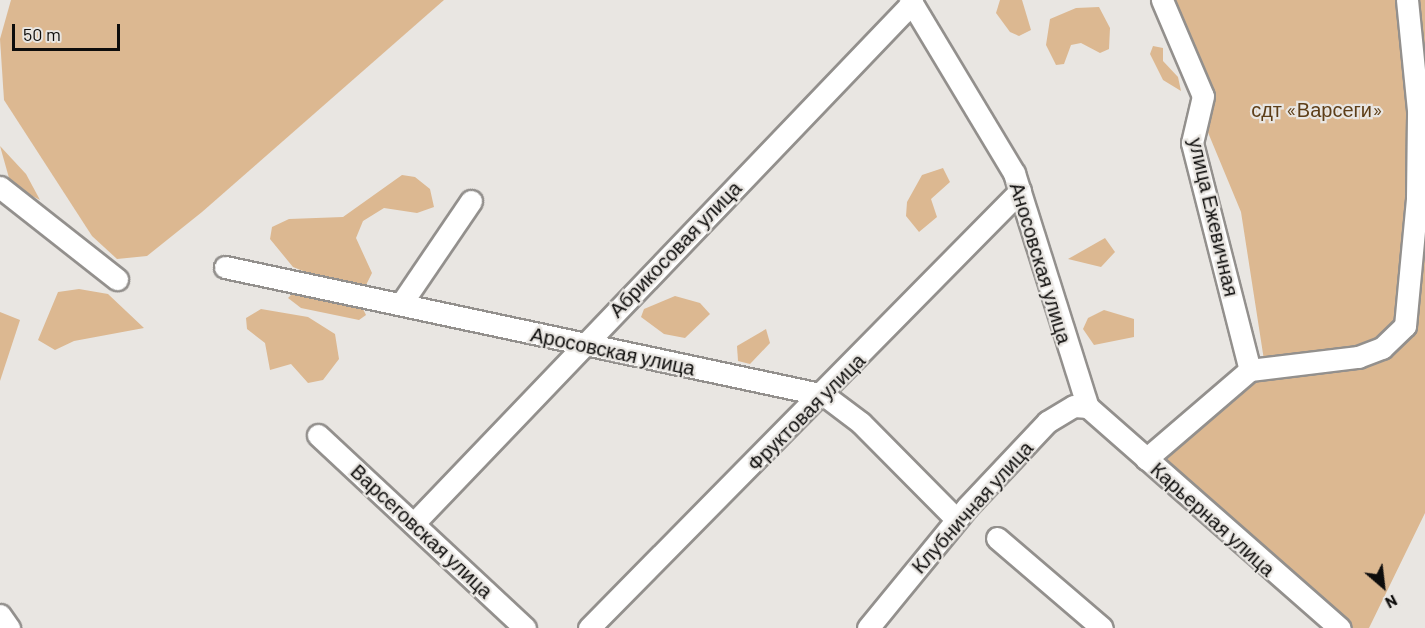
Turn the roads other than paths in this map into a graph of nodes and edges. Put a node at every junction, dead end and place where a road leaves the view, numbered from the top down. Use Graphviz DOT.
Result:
graph roads {
  1 [pos="1162,0"];
  2 [pos="1407,0"];
  3 [pos="911,2"];
  4 [pos="0,187"];
  5 [pos="1020,191"];
  6 [pos="471,201"];
  7 [pos="225,267"];
  8 [pos="117,279"];
  9 [pos="403,301"];
  10 [pos="581,345"];
  11 [pos="1250,370"];
  12 [pos="824,395"];
  13 [pos="1088,407"];
  14 [pos="318,435"];
  15 [pos="1146,459"];
  16 [pos="956,519"];
  17 [pos="415,522"];
  18 [pos="997,538"];
  19 [pos="0,615"];
  20 [pos="9,628"];
  21 [pos="525,628"];
  22 [pos="589,628"];
  23 [pos="868,628"];
  24 [pos="1102,628"];
  25 [pos="1340,628"];
  1 -- 11 [label="street, улица Ежевичная"];
  2 -- 11 [label="street"];
  3 -- 5 [label="street, Аносовская улица"];
  3 -- 10 [label="street, Абрикосовая улица"];
  4 -- 8 [label="street"];
  5 -- 12 [label="street, Фруктовая улица"];
  5 -- 13 [label="street, Аносовская улица"];
  6 -- 9 [label="street"];
  7 -- 9 [label="street, Аросовская улица"];
  9 -- 10 [label="street, Аросовская улица"];
  10 -- 12 [label="street, Аросовская улица"];
  10 -- 17 [label="street, Абрикосовая улица"];
  11 -- 15 [label="street"];
  12 -- 16 [label="street, Аросовская улица"];
  12 -- 22 [label="street, Фруктовая улица"];
  13 -- 15 [label="street, Карьерная улица"];
  13 -- 16 [label="street, Клубничная улица"];
  14 -- 17 [label="street, Варсеговская улица"];
  15 -- 25 [label="street, Карьерная улица"];
  16 -- 23 [label="street, Клубничная улица"];
  17 -- 21 [label="street, Варсеговская улица"];
  18 -- 24 [label="street"];
  19 -- 20 [label="street"];
}
